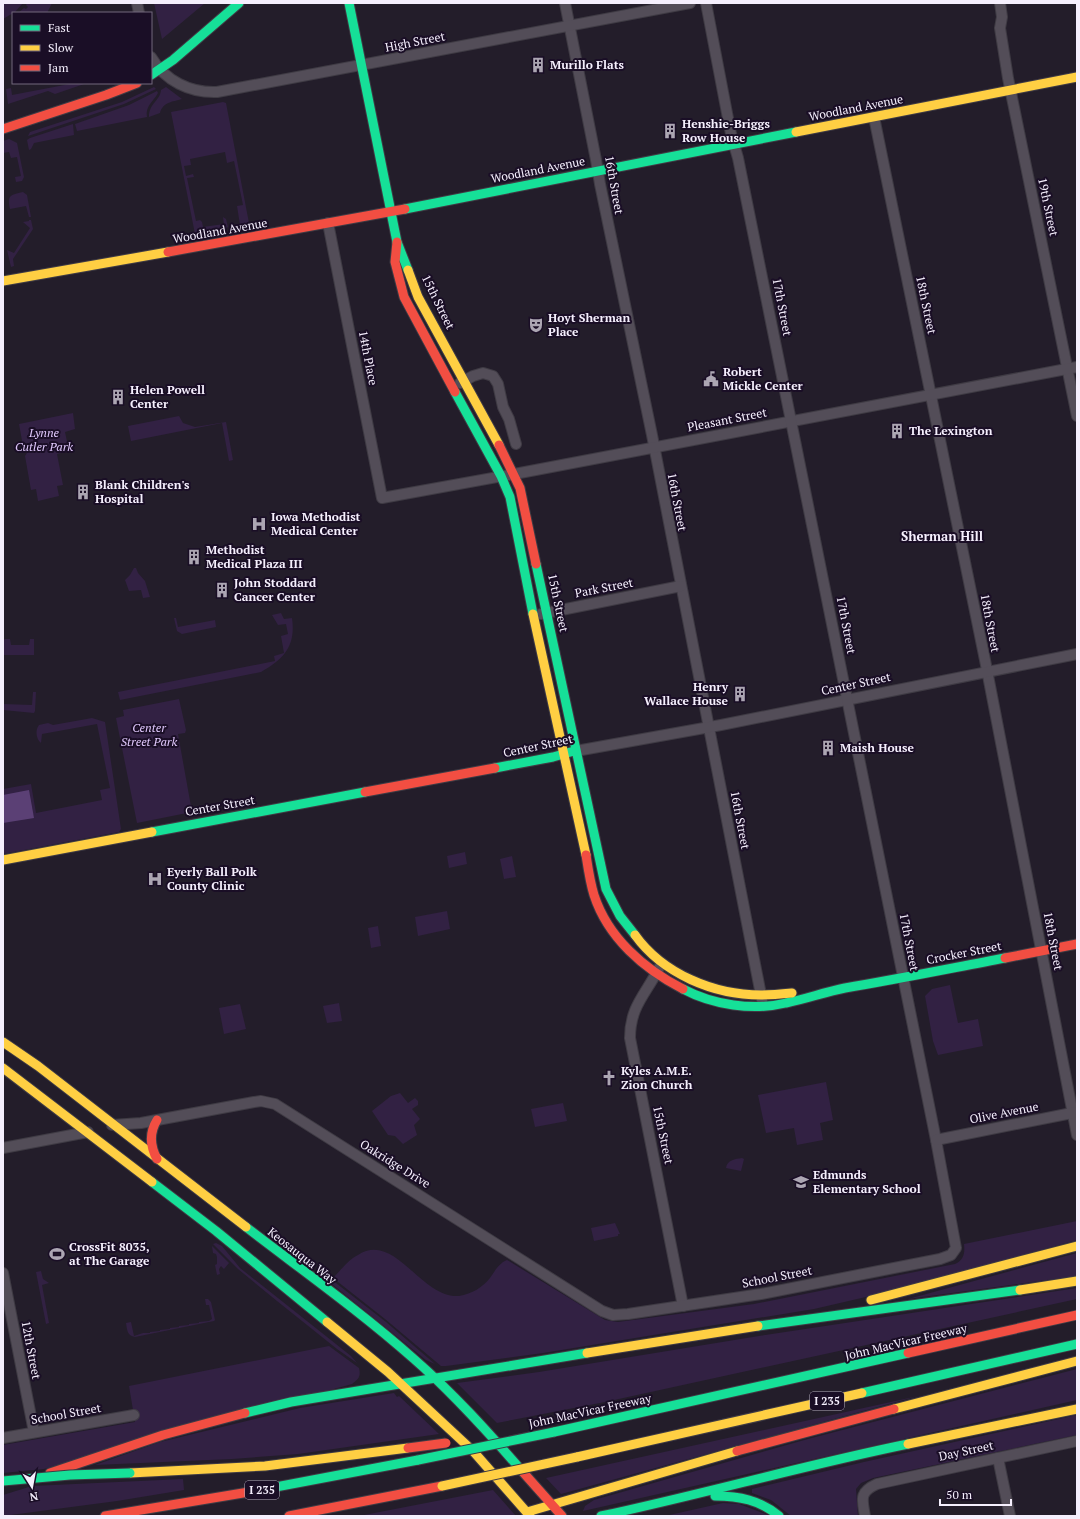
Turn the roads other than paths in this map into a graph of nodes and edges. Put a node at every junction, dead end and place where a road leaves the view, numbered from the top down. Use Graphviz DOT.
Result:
graph roads {
  1 [pos="239,3"];
  2 [pos="349,3"];
  3 [pos="565,3"];
  4 [pos="690,3"];
  5 [pos="706,3"];
  6 [pos="1000,3"];
  7 [pos="569,26"];
  8 [pos="152,58"];
  9 [pos="361,65"];
  10 [pos="160,69"];
  11 [pos="152,74"];
  12 [pos="1077,77"];
  13 [pos="135,84"];
  14 [pos="1010,91"];
  15 [pos="874,117"];
  16 [pos="3,128"];
  17 [pos="734,144"];
  18 [pos="598,171"];
  19 [pos="390,211"];
  20 [pos="328,223"];
  21 [pos="397,242"];
  22 [pos="3,281"];
  23 [pos="1072,367"];
  24 [pos="464,381"];
  25 [pos="453,387"];
  26 [pos="932,395"];
  27 [pos="1077,416"];
  28 [pos="791,421"];
  29 [pos="516,444"];
  30 [pos="653,448"];
  31 [pos="514,474"];
  32 [pos="501,476"];
  33 [pos="382,498"];
  34 [pos="680,586"];
  35 [pos="547,613"];
  36 [pos="533,616"];
  37 [pos="1077,654"];
  38 [pos="987,672"];
  39 [pos="847,699"];
  40 [pos="708,726"];
  41 [pos="576,751"];
  42 [pos="564,754"];
  43 [pos="3,860"];
  44 [pos="1077,944"];
  45 [pos="1042,951"];
  46 [pos="662,962"];
  47 [pos="656,974"];
  48 [pos="903,978"];
  49 [pos="833,991"];
  50 [pos="761,996"];
  51 [pos="763,1007"];
  52 [pos="3,1042"];
  53 [pos="3,1068"];
  54 [pos="22,1081"];
  55 [pos="38,1084"];
  56 [pos="1075,1113"];
  57 [pos="93,1120"];
  58 [pos="157,1120"];
  59 [pos="112,1125"];
  60 [pos="88,1132"];
  61 [pos="104,1133"];
  62 [pos="1077,1135"];
  63 [pos="936,1140"];
  64 [pos="3,1148"];
  65 [pos="137,1154"];
  66 [pos="157,1160"];
  67 [pos="1077,1246"];
  68 [pos="954,1252"];
  69 [pos="3,1273"];
  70 [pos="1077,1281"];
  71 [pos="683,1306"];
  72 [pos="602,1311"];
  73 [pos="1077,1316"];
  74 [pos="787,1321"];
  75 [pos="1077,1344"];
  76 [pos="1077,1361"];
  77 [pos="434,1378"];
  78 [pos="401,1383"];
  79 [pos="1077,1410"];
  80 [pos="134,1415"];
  81 [pos="34,1432"];
  82 [pos="3,1438"];
  83 [pos="1077,1441"];
  84 [pos="497,1443"];
  85 [pos="998,1458"];
  86 [pos="3,1481"];
  87 [pos="3,1488"];
  88 [pos="672,1501"];
  89 [pos="552,1505"];
  90 [pos="529,1514"];
  91 [pos="105,1516"];
  92 [pos="289,1516"];
  93 [pos="562,1516"];
  94 [pos="601,1516"];
  95 [pos="779,1516"];
  96 [pos="865,1516"];
  97 [pos="1010,1516"];
  1 -- 10 [label="main road"];
  2 -- 9 [label="main road, 15th Street"];
  3 -- 7 [label="street, 16th Street"];
  4 -- 7 [label="street, High Street"];
  5 -- 17 [label="street, 17th Street"];
  6 -- 14 [label="street, 19th Street"];
  7 -- 9 [label="street, High Street"];
  7 -- 18 [label="street, 16th Street"];
  8 -- 10 [label="street, High Street"];
  9 -- 10 [label="street, High Street"];
  9 -- 19 [label="main road, 15th Street"];
  10 -- 11 [label="main road"];
  12 -- 14 [label="main road, Woodland Avenue"];
  13 -- 16 [label="main road"];
  14 -- 15 [label="main road, Woodland Avenue"];
  14 -- 23 [label="street, 19th Street"];
  15 -- 17 [label="main road, Woodland Avenue"];
  15 -- 26 [label="street, 18th Street"];
  17 -- 18 [label="main road, Woodland Avenue"];
  17 -- 28 [label="street, 17th Street"];
  18 -- 19 [label="main road, Woodland Avenue"];
  18 -- 30 [label="street, 16th Street"];
  19 -- 20 [label="main road, Woodland Avenue"];
  19 -- 21 [label="main road, 15th Street"];
  20 -- 22 [label="main road, Woodland Avenue"];
  20 -- 33 [label="street, 14th Place"];
  21 -- 24 [label="main road, 15th Street"];
  21 -- 25 [label="main road, 15th Street"];
  23 -- 26 [label="street, Pleasant Street"];
  23 -- 27 [label="street, 19th Street"];
  24 -- 25 [label="street"];
  24 -- 29 [label="street"];
  24 -- 31 [label="main road, 15th Street"];
  25 -- 32 [label="main road, 15th Street"];
  26 -- 28 [label="street, Pleasant Street"];
  26 -- 38 [label="street, 18th Street"];
  28 -- 30 [label="street, Pleasant Street"];
  28 -- 39 [label="street, 17th Street"];
  30 -- 31 [label="street, Pleasant Street"];
  30 -- 34 [label="street, 16th Street"];
  31 -- 32 [label="street, Pleasant Street"];
  31 -- 35 [label="main road, 15th Street"];
  32 -- 33 [label="street, Pleasant Street"];
  32 -- 36 [label="main road, 15th Street"];
  34 -- 35 [label="street, Park Street"];
  34 -- 40 [label="street, 16th Street"];
  35 -- 36 [label="street, Park Street"];
  35 -- 41 [label="main road, 15th Street"];
  36 -- 42 [label="main road, 15th Street"];
  37 -- 38 [label="street, Center Street"];
  38 -- 39 [label="street, Center Street"];
  38 -- 45 [label="street, 18th Street"];
  39 -- 40 [label="street, Center Street"];
  39 -- 48 [label="street, 17th Street"];
  40 -- 41 [label="street, Center Street"];
  40 -- 50 [label="street, 16th Street"];
  41 -- 42 [label="main road, Center Street"];
  41 -- 46 [label="main road, 15th Street"];
  42 -- 43 [label="main road, Center Street"];
  42 -- 47 [label="main road, 15th Street"];
  44 -- 45 [label="main road, Crocker Street"];
  45 -- 48 [label="main road, Crocker Street"];
  45 -- 56 [label="street, 18th Street"];
  46 -- 47 [label="street, 15th Street"];
  46 -- 50 [label="main road, Crocker Street"];
  47 -- 51 [label="main road, Crocker Street"];
  47 -- 71 [label="street, 15th Street"];
  48 -- 49 [label="main road, Crocker Street"];
  48 -- 63 [label="street, 17th Street"];
  49 -- 50 [label="main road, Crocker Street"];
  49 -- 51 [label="main road, Crocker Street"];
  50 -- 51 [label="street, 16th Street"];
  52 -- 59 [label="main road, Keosauqua Way"];
  53 -- 54 [label="main road"];
  54 -- 55 [label="main road"];
  54 -- 60 [label="main road"];
  56 -- 62 [label="street, 18th Street"];
  56 -- 63 [label="street, Olive Avenue"];
  57 -- 59 [label="main road"];
  58 -- 59 [label="street, Oakridge Drive"];
  58 -- 66 [label="main road"];
  58 -- 72 [label="street, Oakridge Drive"];
  59 -- 66 [label="main road, Keosauqua Way"];
  60 -- 61 [label="main road"];
  60 -- 64 [label="street"];
  60 -- 78 [label="main road"];
  63 -- 68 [label="street, 17th Street"];
  65 -- 66 [label="main road"];
  66 -- 77 [label="main road, Keosauqua Way"];
  67 -- 74 [label="main road"];
  68 -- 71 [label="street, School Street"];
  69 -- 81 [label="street, 12th Street"];
  70 -- 74 [label="main road"];
  71 -- 72 [label="street, School Street"];
  73 -- 84 [label="main road, John MacVicar Freeway / I 235, bridge"];
  74 -- 77 [label="main road"];
  75 -- 92 [label="main road, I 235, bridge"];
  76 -- 89 [label="main road"];
  77 -- 78 [label="main road"];
  77 -- 89 [label="main road, Keosauqua Way"];
  78 -- 87 [label="main road"];
  78 -- 90 [label="main road"];
  79 -- 88 [label="main road"];
  80 -- 81 [label="street, School Street"];
  81 -- 82 [label="street, School Street"];
  83 -- 85 [label="street, Day Street"];
  84 -- 86 [label="main road, bridge"];
  84 -- 91 [label="main road, John MacVicar Freeway / I 235, bridge"];
  85 -- 96 [label="street, Day Street"];
  85 -- 97 [label="street"];
  88 -- 94 [label="main road"];
  88 -- 95 [label="main road"];
  89 -- 90 [label="main road"];
  89 -- 93 [label="main road, Keosauqua Way"];
}
